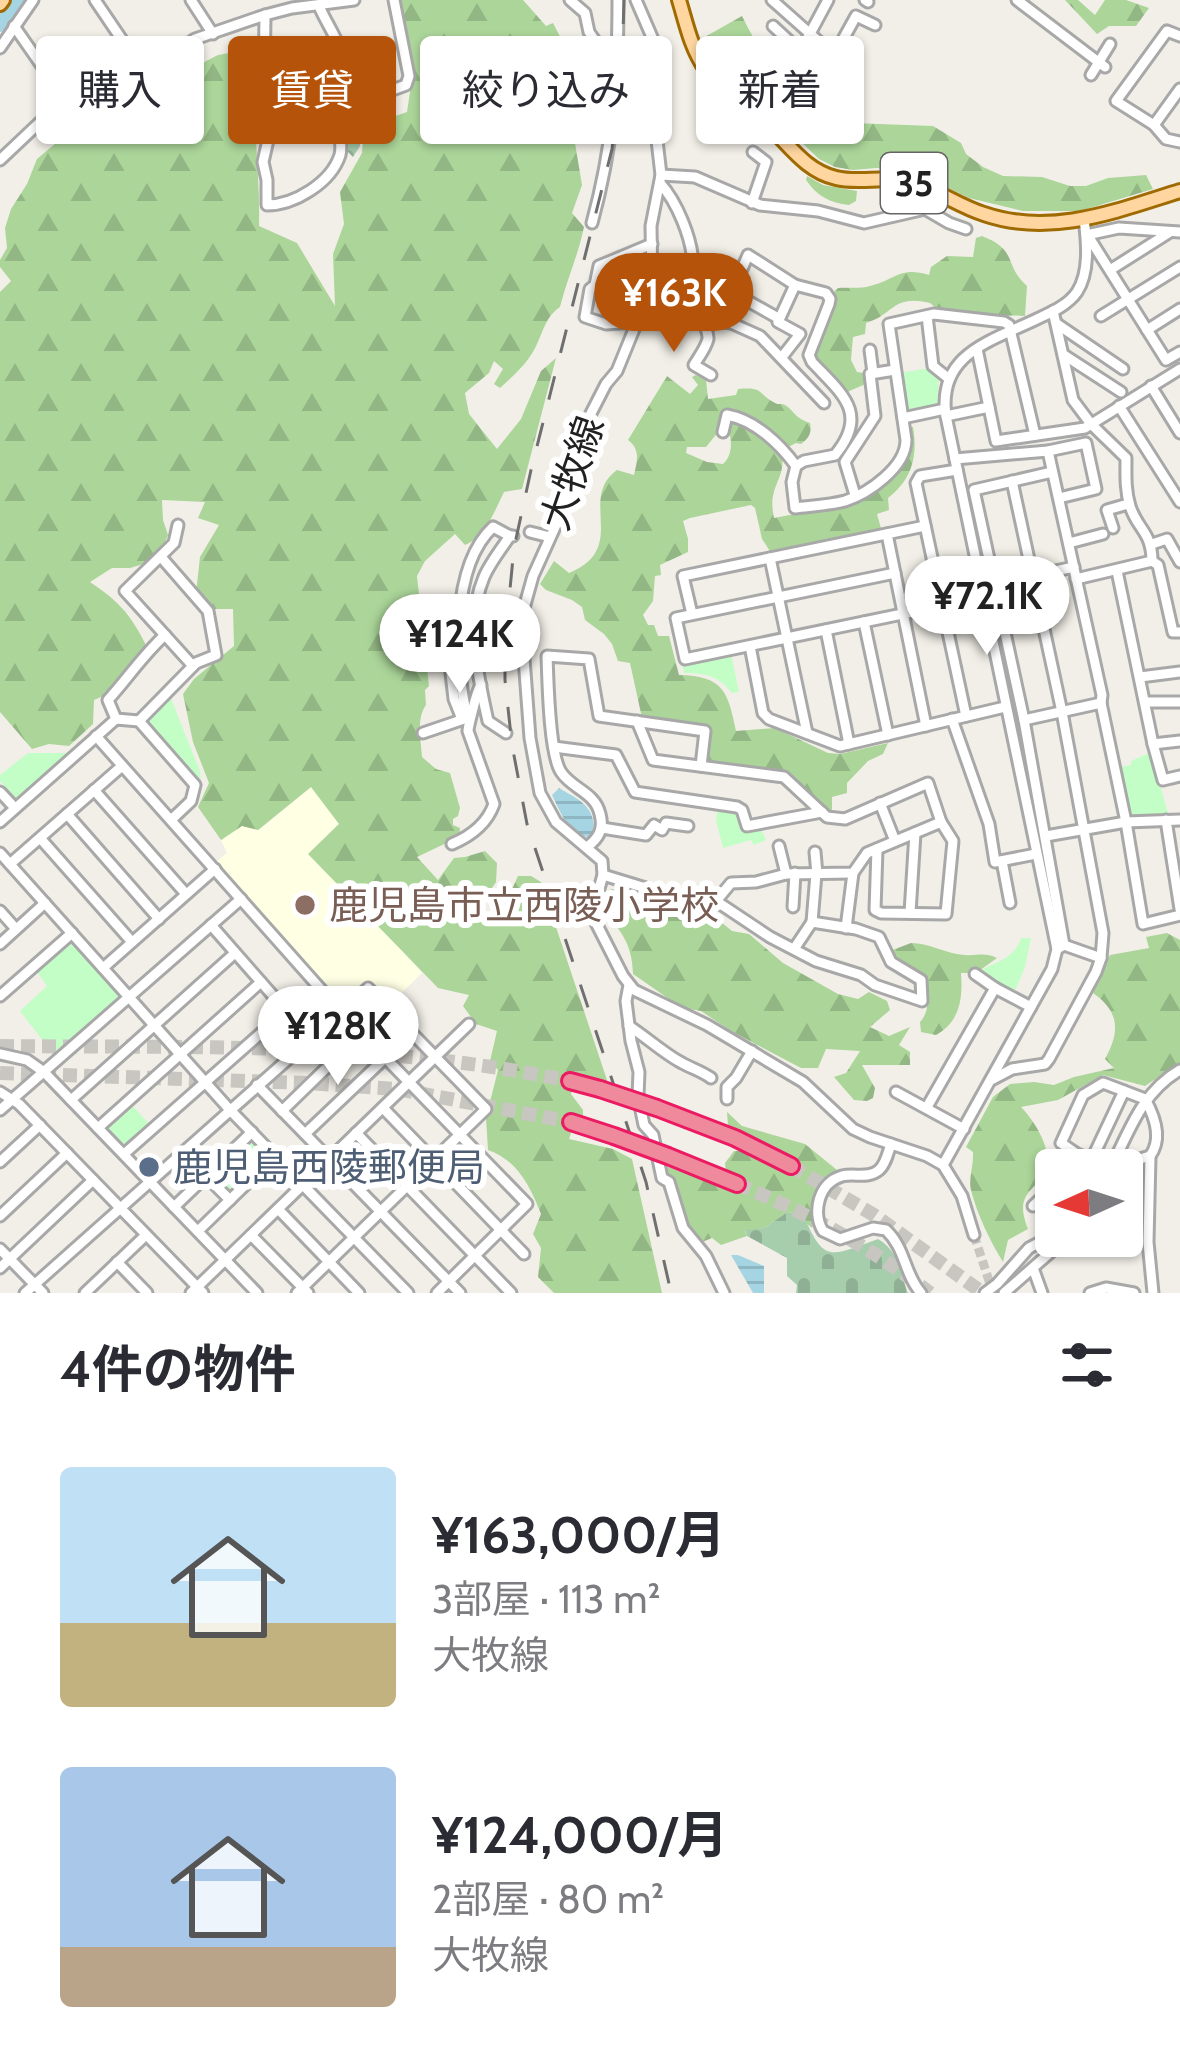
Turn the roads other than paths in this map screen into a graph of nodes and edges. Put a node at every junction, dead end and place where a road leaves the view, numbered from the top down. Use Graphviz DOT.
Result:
graph roads {
  1 [pos="33,0"];
  2 [pos="95,0"];
  3 [pos="191,0"];
  4 [pos="354,0"];
  5 [pos="394,0"];
  6 [pos="570,0"];
  7 [pos="618,0"];
  8 [pos="637,0"];
  9 [pos="679,0"];
  10 [pos="772,0"];
  11 [pos="828,0"];
  12 [pos="1020,1"];
  13 [pos="289,4"];
  14 [pos="319,6"];
  15 [pos="1010,11"];
  16 [pos="265,15"];
  17 [pos="1058,15"];
  18 [pos="1046,22"];
  19 [pos="875,25"];
  20 [pos="14,26"];
  21 [pos="773,26"];
  22 [pos="809,33"];
  23 [pos="1033,33"];
  24 [pos="214,34"];
  25 [pos="119,36"];
  26 [pos="334,36"];
  27 [pos="592,36"];
  28 [pos="618,36"];
  29 [pos="784,36"];
  30 [pos="808,36"];
  31 [pos="812,36"];
  32 [pos="845,36"];
  33 [pos="1180,36"];
  34 [pos="204,37"];
  35 [pos="1068,39"];
  36 [pos="1110,44"];
  37 [pos="0,48"];
  38 [pos="1059,51"];
  39 [pos="36,57"];
  40 [pos="1102,65"];
  41 [pos="1091,75"];
  42 [pos="1179,92"];
  43 [pos="1154,125"];
  44 [pos="36,126"];
  45 [pos="1180,142"];
  46 [pos="610,144"];
  47 [pos="753,152"];
  48 [pos="0,160"];
  49 [pos="660,179"];
  50 [pos="1180,191"];
  51 [pos="752,202"];
  52 [pos="1084,219"];
  53 [pos="592,223"];
  54 [pos="966,229"];
  55 [pos="1175,232"];
  56 [pos="1088,239"];
  57 [pos="652,244"];
  58 [pos="1180,267"];
  59 [pos="1109,270"];
  60 [pos="795,286"];
  61 [pos="1128,300"];
  62 [pos="645,301"];
  63 [pos="1180,309"];
  64 [pos="1053,311"];
  65 [pos="927,316"];
  66 [pos="1101,316"];
  67 [pos="702,317"];
  68 [pos="778,317"];
  69 [pos="634,322"];
  70 [pos="1057,324"];
  71 [pos="1147,330"];
  72 [pos="1012,331"];
  73 [pos="976,349"];
  74 [pos="870,350"];
  75 [pos="1180,352"];
  76 [pos="1064,355"];
  77 [pos="782,357"];
  78 [pos="1123,369"];
  79 [pos="1180,369"];
  80 [pos="895,370"];
  81 [pos="873,373"];
  82 [pos="711,375"];
  83 [pos="948,378"];
  84 [pos="1151,386"];
  85 [pos="1120,392"];
  86 [pos="824,403"];
  87 [pos="1119,406"];
  88 [pos="988,407"];
  89 [pos="946,412"];
  90 [pos="903,418"];
  91 [pos="1090,424"];
  92 [pos="723,432"];
  93 [pos="1180,433"];
  94 [pos="1034,435"];
  95 [pos="1048,451"];
  96 [pos="956,465"];
  97 [pos="796,466"];
  98 [pos="1052,472"];
  99 [pos="1012,482"];
  100 [pos="855,495"];
  101 [pos="1059,498"];
  102 [pos="1180,502"];
  103 [pos="1128,504"];
  104 [pos="178,525"];
  105 [pos="925,526"];
  106 [pos="530,532"];
  107 [pos="887,535"];
  108 [pos="550,536"];
  109 [pos="1069,543"];
  110 [pos="1152,544"];
  111 [pos="161,557"];
  112 [pos="770,558"];
  113 [pos="1152,561"];
  114 [pos="1180,562"];
  115 [pos="1117,571"];
  116 [pos="895,573"];
  117 [pos="1075,573"];
  118 [pos="1033,576"];
  119 [pos="994,584"];
  120 [pos="778,597"];
  121 [pos="984,597"];
  122 [pos="942,605"];
  123 [pos="692,614"];
  124 [pos="903,614"];
  125 [pos="863,622"];
  126 [pos="826,630"];
  127 [pos="1180,632"];
  128 [pos="165,635"];
  129 [pos="787,638"];
  130 [pos="447,639"];
  131 [pos="750,646"];
  132 [pos="193,666"];
  133 [pos="1180,672"];
  134 [pos="1140,676"];
  135 [pos="481,685"];
  136 [pos="1145,702"];
  137 [pos="1180,702"];
  138 [pos="1101,703"];
  139 [pos="1005,707"];
  140 [pos="1062,712"];
  141 [pos="966,716"];
  142 [pos="116,719"];
  143 [pos="952,719"];
  144 [pos="466,720"];
  145 [pos="1024,720"];
  146 [pos="139,721"];
  147 [pos="637,722"];
  148 [pos="926,726"];
  149 [pos="423,733"];
  150 [pos="806,733"];
  151 [pos="506,734"];
  152 [pos="888,735"];
  153 [pos="96,736"];
  154 [pos="1180,741"];
  155 [pos="849,744"];
  156 [pos="1153,744"];
  157 [pos="554,747"];
  158 [pos="122,766"];
  159 [pos="700,766"];
  160 [pos="1180,776"];
  161 [pos="94,790"];
  162 [pos="0,792"];
  163 [pos="880,803"];
  164 [pos="15,808"];
  165 [pos="822,812"];
  166 [pos="67,814"];
  167 [pos="171,820"];
  168 [pos="1166,820"];
  169 [pos="1180,820"];
  170 [pos="0,821"];
  171 [pos="941,822"];
  172 [pos="1126,822"];
  173 [pos="688,826"];
  174 [pos="602,828"];
  175 [pos="1085,829"];
  176 [pos="915,833"];
  177 [pos="1046,836"];
  178 [pos="40,838"];
  179 [pos="895,841"];
  180 [pos="452,844"];
  181 [pos="778,845"];
  182 [pos="587,847"];
  183 [pos="877,848"];
  184 [pos="815,852"];
  185 [pos="0,853"];
  186 [pos="1036,854"];
  187 [pos="1002,861"];
  188 [pos="10,864"];
  189 [pos="215,869"];
  190 [pos="790,873"];
  191 [pos="853,873"];
  192 [pos="816,874"];
  193 [pos="602,875"];
  194 [pos="186,894"];
  195 [pos="241,899"];
  196 [pos="716,901"];
  197 [pos="45,903"];
  198 [pos="1010,903"];
  199 [pos="793,907"];
  200 [pos="0,911"];
  201 [pos="1180,912"];
  202 [pos="910,913"];
  203 [pos="159,919"];
  204 [pos="812,922"];
  205 [pos="211,925"];
  206 [pos="846,928"];
  207 [pos="72,934"];
  208 [pos="6,936"];
  209 [pos="132,942"];
  210 [pos="1060,947"];
  211 [pos="794,949"];
  212 [pos="236,953"];
  213 [pos="1100,958"];
  214 [pos="103,968"];
  215 [pos="975,974"];
  216 [pos="261,982"];
  217 [pos="629,985"];
  218 [pos="995,988"];
  219 [pos="0,996"];
  220 [pos="129,998"];
  221 [pos="1031,1007"];
  222 [pos="286,1010"];
  223 [pos="341,1012"];
  224 [pos="469,1024"];
  225 [pos="154,1026"];
  226 [pos="629,1026"];
  227 [pos="362,1033"];
  228 [pos="311,1039"];
  229 [pos="752,1052"];
  230 [pos="0,1054"];
  231 [pos="180,1054"];
  232 [pos="435,1057"];
  233 [pos="385,1058"];
  234 [pos="1180,1070"];
  235 [pos="44,1072"];
  236 [pos="711,1078"];
  237 [pos="992,1079"];
  238 [pos="570,1081"];
  239 [pos="205,1082"];
  240 [pos="408,1082"];
  241 [pos="257,1085"];
  242 [pos="1124,1091"];
  243 [pos="0,1092"];
  244 [pos="896,1092"];
  245 [pos="13,1099"];
  246 [pos="727,1099"];
  247 [pos="71,1100"];
  248 [pos="1145,1100"];
  249 [pos="382,1108"];
  250 [pos="927,1108"];
  251 [pos="0,1110"];
  252 [pos="230,1110"];
  253 [pos="282,1111"];
  254 [pos="571,1122"];
  255 [pos="40,1125"];
  256 [pos="98,1128"];
  257 [pos="964,1129"];
  258 [pos="252,1132"];
  259 [pos="356,1133"];
  260 [pos="305,1134"];
  261 [pos="460,1135"];
  262 [pos="891,1144"];
  263 [pos="1070,1149"];
  264 [pos="1097,1149"];
  265 [pos="1121,1149"];
  266 [pos="67,1153"];
  267 [pos="124,1154"];
  268 [pos="275,1156"];
  269 [pos="1150,1156"];
  270 [pos="1143,1158"];
  271 [pos="329,1159"];
  272 [pos="433,1160"];
  273 [pos="0,1162"];
  274 [pos="790,1166"];
  275 [pos="943,1166"];
  276 [pos="206,1176"];
  277 [pos="93,1180"];
  278 [pos="149,1180"];
  279 [pos="736,1184"];
  280 [pos="303,1185"];
  281 [pos="407,1186"];
  282 [pos="230,1200"];
  283 [pos="174,1207"];
  284 [pos="121,1208"];
  285 [pos="278,1209"];
  286 [pos="380,1212"];
  287 [pos="0,1216"];
  288 [pos="501,1230"];
  289 [pos="198,1232"];
  290 [pos="146,1234"];
  291 [pos="251,1235"];
  292 [pos="974,1235"];
  293 [pos="354,1238"];
  294 [pos="1035,1244"];
  295 [pos="0,1249"];
  296 [pos="524,1253"];
  297 [pos="475,1256"];
  298 [pos="1046,1257"];
  299 [pos="10,1259"];
  300 [pos="225,1260"];
  301 [pos="117,1262"];
  302 [pos="329,1262"];
  303 [pos="0,1268"];
  304 [pos="1033,1268"];
  305 [pos="448,1282"];
  306 [pos="39,1289"];
  307 [pos="90,1291"];
  308 [pos="197,1291"];
  309 [pos="302,1291"];
  310 [pos="25,1293"];
  311 [pos="147,1293"];
  312 [pos="257,1293"];
  313 [pos="358,1293"];
  314 [pos="408,1293"];
  315 [pos="437,1293"];
  316 [pos="460,1293"];
  317 [pos="511,1293"];
  318 [pos="724,1293"];
  319 [pos="921,1293"];
  320 [pos="986,1293"];
  321 [pos="1004,1293"];
  322 [pos="1042,1293"];
  323 [pos="1090,1293"];
  324 [pos="1134,1293"];
  325 [pos="1153,1293"];
  1 -- 20 [label="street"];
  2 -- 25 [label="street"];
  3 -- 24 [label="street"];
  4 -- 14 [label="street"];
  5 -- 16 [label="street"];
  6 -- 27 [label="street"];
  7 -- 28 [label="street"];
  8 -- 49 [label="street, 大牧線"];
  9 -- 52 [label="main road, 35"];
  10 -- 22 [label="street"];
  11 -- 22 [label="street"];
  12 -- 15 [label="street"];
  12 -- 18 [label="street"];
  13 -- 14 [label="street"];
  13 -- 16 [label="street"];
  14 -- 26 [label="street"];
  16 -- 24 [label="street"];
  17 -- 18 [label="street"];
  18 -- 23 [label="street"];
  18 -- 35 [label="street"];
  19 -- 32 [label="street"];
  20 -- 37 [label="street"];
  20 -- 39 [label="street"];
  21 -- 29 [label="street"];
  22 -- 30 [label="street"];
  22 -- 31 [label="street"];
  24 -- 34 [label="street"];
  33 -- 43 [label="street"];
  35 -- 38 [label="street"];
  35 -- 40 [label="street"];
  36 -- 40 [label="street"];
  40 -- 41 [label="street"];
  42 -- 43 [label="street"];
  43 -- 45 [label="street"];
  44 -- 48 [label="street"];
  46 -- 53 [label="street"];
  47 -- 51 [label="street"];
  49 -- 51 [label="street"];
  49 -- 57 [label="street, 大牧線"];
  49 -- 67 [label="street"];
  50 -- 52 [label="main road, 35"];
  51 -- 54 [label="street"];
  52 -- 56 [label="street"];
  55 -- 56 [label="street"];
  55 -- 59 [label="street"];
  56 -- 59 [label="street"];
  56 -- 64 [label="street"];
  57 -- 62 [label="street, 大牧線"];
  57 -- 69 [label="street"];
  58 -- 61 [label="street"];
  59 -- 61 [label="street"];
  60 -- 68 [label="street"];
  60 -- 68 [label="street"];
  60 -- 97 [label="street"];
  61 -- 66 [label="street"];
  61 -- 71 [label="street"];
  62 -- 67 [label="street"];
  62 -- 69 [label="street, 大牧線"];
  63 -- 71 [label="street"];
  64 -- 70 [label="street"];
  64 -- 72 [label="street"];
  65 -- 72 [label="street"];
  65 -- 80 [label="street"];
  65 -- 83 [label="street"];
  67 -- 77 [label="street"];
  67 -- 82 [label="street"];
  68 -- 77 [label="street"];
  69 -- 108 [label="street, 大牧線"];
  70 -- 76 [label="street"];
  70 -- 78 [label="street"];
  71 -- 75 [label="street"];
  72 -- 73 [label="street"];
  72 -- 94 [label="street"];
  73 -- 83 [label="street"];
  73 -- 88 [label="street"];
  74 -- 81 [label="street"];
  76 -- 85 [label="street"];
  76 -- 91 [label="street"];
  77 -- 86 [label="street"];
  79 -- 84 [label="street"];
  80 -- 81 [label="street"];
  80 -- 90 [label="street"];
  81 -- 100 [label="street"];
  83 -- 89 [label="street"];
  84 -- 87 [label="street"];
  84 -- 93 [label="street"];
  87 -- 91 [label="street"];
  87 -- 102 [label="street"];
  88 -- 89 [label="street"];
  88 -- 94 [label="street"];
  89 -- 90 [label="street"];
  89 -- 96 [label="street"];
  90 -- 100 [label="street"];
  91 -- 94 [label="street"];
  91 -- 103 [label="street"];
  92 -- 97 [label="street"];
  95 -- 96 [label="street"];
  95 -- 98 [label="street"];
  95 -- 101 [label="street"];
  96 -- 105 [label="street"];
  96 -- 121 [label="street"];
  97 -- 100 [label="street"];
  98 -- 99 [label="street"];
  98 -- 101 [label="street"];
  99 -- 118 [label="street"];
  99 -- 119 [label="street"];
  101 -- 109 [label="street"];
  103 -- 109 [label="street"];
  103 -- 110 [label="street"];
  104 -- 111 [label="street"];
  105 -- 107 [label="street"];
  105 -- 122 [label="street"];
  106 -- 108 [label="street"];
  107 -- 112 [label="street"];
  107 -- 116 [label="street"];
  108 -- 182 [label="street, 大牧線"];
  109 -- 117 [label="street"];
  110 -- 113 [label="street"];
  110 -- 114 [label="street"];
  111 -- 128 [label="street"];
  111 -- 132 [label="street"];
  112 -- 120 [label="street"];
  112 -- 123 [label="street"];
  113 -- 115 [label="street"];
  113 -- 127 [label="street"];
  115 -- 117 [label="street"];
  115 -- 134 [label="street"];
  116 -- 120 [label="street"];
  116 -- 124 [label="street"];
  117 -- 118 [label="street"];
  117 -- 138 [label="street"];
  118 -- 119 [label="street"];
  118 -- 140 [label="street"];
  119 -- 145 [label="street"];
  120 -- 123 [label="street"];
  120 -- 129 [label="street"];
  121 -- 122 [label="street"];
  121 -- 139 [label="street"];
  122 -- 124 [label="street"];
  122 -- 141 [label="street"];
  123 -- 131 [label="street"];
  124 -- 125 [label="street"];
  124 -- 148 [label="street"];
  125 -- 126 [label="street"];
  125 -- 152 [label="street"];
  126 -- 129 [label="street"];
  126 -- 155 [label="street"];
  128 -- 132 [label="street"];
  128 -- 142 [label="street"];
  129 -- 131 [label="street"];
  129 -- 150 [label="street"];
  130 -- 144 [label="street"];
  131 -- 150 [label="street"];
  132 -- 146 [label="street"];
  133 -- 134 [label="street"];
  134 -- 136 [label="street"];
  135 -- 144 [label="street"];
  135 -- 144 [label="street"];
  135 -- 151 [label="street"];
  136 -- 137 [label="street"];
  136 -- 156 [label="street"];
  138 -- 140 [label="street"];
  138 -- 172 [label="street"];
  139 -- 141 [label="street"];
  139 -- 186 [label="street"];
  140 -- 145 [label="street"];
  140 -- 175 [label="street"];
  141 -- 143 [label="street"];
  142 -- 146 [label="street"];
  142 -- 153 [label="street"];
  143 -- 148 [label="street"];
  143 -- 187 [label="street"];
  144 -- 149 [label="street"];
  144 -- 180 [label="street"];
  145 -- 177 [label="street"];
  146 -- 167 [label="street"];
  147 -- 157 [label="street"];
  147 -- 159 [label="street"];
  147 -- 159 [label="street"];
  148 -- 152 [label="street"];
  150 -- 155 [label="street"];
  152 -- 155 [label="street"];
  153 -- 158 [label="street"];
  153 -- 164 [label="street"];
  154 -- 156 [label="street"];
  156 -- 160 [label="street"];
  157 -- 165 [label="street"];
  157 -- 174 [label="street"];
  158 -- 161 [label="street"];
  158 -- 167 [label="street"];
  159 -- 165 [label="street"];
  161 -- 166 [label="street"];
  161 -- 194 [label="street"];
  162 -- 164 [label="street"];
  163 -- 165 [label="street"];
  163 -- 171 [label="street"];
  163 -- 179 [label="street"];
  164 -- 170 [label="street"];
  166 -- 178 [label="street"];
  166 -- 203 [label="street"];
  167 -- 189 [label="street"];
  168 -- 169 [label="street"];
  168 -- 172 [label="street"];
  168 -- 201 [label="street"];
  171 -- 176 [label="street"];
  171 -- 202 [label="street"];
  172 -- 175 [label="street"];
  172 -- 201 [label="street"];
  173 -- 174 [label="street"];
  174 -- 182 [label="street"];
  175 -- 177 [label="street"];
  175 -- 213 [label="street"];
  176 -- 179 [label="street"];
  176 -- 202 [label="street"];
  177 -- 210 [label="street"];
  178 -- 188 [label="street"];
  178 -- 209 [label="street"];
  179 -- 183 [label="street"];
  181 -- 190 [label="street"];
  182 -- 193 [label="street, 大牧線"];
  183 -- 191 [label="street"];
  183 -- 202 [label="street"];
  184 -- 192 [label="street"];
  185 -- 188 [label="street"];
  186 -- 187 [label="street"];
  186 -- 210 [label="street"];
  187 -- 198 [label="street"];
  188 -- 197 [label="street"];
  189 -- 194 [label="street"];
  189 -- 195 [label="street"];
  190 -- 192 [label="street"];
  190 -- 196 [label="street"];
  190 -- 199 [label="street"];
  191 -- 192 [label="street"];
  191 -- 206 [label="street"];
  192 -- 204 [label="street"];
  193 -- 196 [label="street"];
  193 -- 217 [label="street, 大牧線"];
  194 -- 203 [label="street"];
  195 -- 205 [label="street"];
  195 -- 223 [label="street"];
  196 -- 211 [label="street"];
  197 -- 207 [label="street"];
  197 -- 208 [label="street"];
  200 -- 208 [label="street"];
  203 -- 209 [label="street"];
  204 -- 206 [label="street"];
  204 -- 211 [label="street"];
  205 -- 212 [label="street"];
  205 -- 220 [label="street"];
  206 -- 211 [label="street"];
  207 -- 214 [label="street"];
  207 -- 219 [label="street"];
  209 -- 214 [label="street"];
  210 -- 213 [label="street"];
  210 -- 221 [label="street"];
  212 -- 216 [label="street"];
  212 -- 225 [label="street"];
  213 -- 237 [label="street"];
  214 -- 220 [label="street"];
  215 -- 218 [label="street"];
  216 -- 222 [label="street"];
  216 -- 231 [label="street"];
  217 -- 226 [label="street"];
  217 -- 229 [label="street"];
  218 -- 221 [label="street"];
  218 -- 250 [label="street"];
  220 -- 225 [label="street"];
  220 -- 235 [label="street"];
  221 -- 237 [label="street"];
  222 -- 228 [label="street"];
  222 -- 239 [label="street"];
  223 -- 227 [label="street"];
  223 -- 228 [label="street"];
  223 -- 232 [label="street"];
  224 -- 232 [label="street"];
  225 -- 231 [label="street"];
  225 -- 247 [label="street"];
  226 -- 236 [label="street"];
  226 -- 318 [label="street"];
  227 -- 233 [label="street"];
  227 -- 253 [label="street"];
  228 -- 241 [label="street"];
  229 -- 246 [label="street"];
  229 -- 262 [label="street"];
  230 -- 235 [label="street"];
  231 -- 239 [label="street"];
  231 -- 256 [label="street"];
  232 -- 240 [label="street"];
  232 -- 261 [label="street"];
  233 -- 240 [label="street"];
  233 -- 260 [label="street"];
  234 -- 248 [label="street"];
  235 -- 245 [label="street"];
  235 -- 247 [label="street"];
  237 -- 257 [label="street"];
  238 -- 274 [label="highway, bridge"];
  239 -- 252 [label="street"];
  239 -- 267 [label="street"];
  240 -- 249 [label="street"];
  240 -- 261 [label="street"];
  241 -- 252 [label="street"];
  241 -- 253 [label="street"];
  242 -- 248 [label="street"];
  242 -- 263 [label="street"];
  242 -- 264 [label="street"];
  243 -- 245 [label="street"];
  244 -- 250 [label="street"];
  245 -- 251 [label="street"];
  245 -- 255 [label="street"];
  247 -- 256 [label="street"];
  248 -- 265 [label="street"];
  248 -- 269 [label="street"];
  249 -- 259 [label="street"];
  249 -- 272 [label="street"];
  250 -- 257 [label="street"];
  252 -- 258 [label="street"];
  252 -- 278 [label="street"];
  253 -- 260 [label="street"];
  254 -- 279 [label="highway, bridge"];
  255 -- 266 [label="street"];
  255 -- 273 [label="street"];
  256 -- 267 [label="street"];
  257 -- 275 [label="street"];
  258 -- 268 [label="street"];
  258 -- 276 [label="street"];
  259 -- 271 [label="street"];
  259 -- 281 [label="street"];
  260 -- 271 [label="street"];
  261 -- 272 [label="street"];
  261 -- 288 [label="street"];
  262 -- 275 [label="street"];
  262 -- 319 [label="street"];
  266 -- 277 [label="street"];
  266 -- 287 [label="street"];
  267 -- 278 [label="street"];
  268 -- 280 [label="street"];
  268 -- 282 [label="street"];
  269 -- 270 [label="street"];
  269 -- 325 [label="street"];
  271 -- 280 [label="street"];
  271 -- 286 [label="street"];
  272 -- 281 [label="street"];
  272 -- 288 [label="street"];
  275 -- 292 [label="street"];
  276 -- 282 [label="street"];
  276 -- 283 [label="street"];
  277 -- 284 [label="street"];
  277 -- 299 [label="street"];
  278 -- 283 [label="street"];
  278 -- 284 [label="street"];
  280 -- 285 [label="street"];
  280 -- 293 [label="street"];
  281 -- 286 [label="street"];
  281 -- 297 [label="street"];
  282 -- 289 [label="street"];
  283 -- 289 [label="street"];
  284 -- 290 [label="street"];
  284 -- 306 [label="street"];
  285 -- 291 [label="street"];
  285 -- 302 [label="street"];
  286 -- 293 [label="street"];
  286 -- 305 [label="street"];
  288 -- 296 [label="street"];
  288 -- 297 [label="street"];
  289 -- 300 [label="street"];
  290 -- 301 [label="street"];
  290 -- 308 [label="street"];
  291 -- 300 [label="street"];
  291 -- 309 [label="street"];
  293 -- 302 [label="street"];
  293 -- 314 [label="street"];
  294 -- 320 [label="street"];
  295 -- 299 [label="street"];
  297 -- 305 [label="street"];
  297 -- 317 [label="street"];
  298 -- 304 [label="street"];
  299 -- 303 [label="street"];
  299 -- 306 [label="street"];
  300 -- 308 [label="street"];
  300 -- 312 [label="street"];
  301 -- 307 [label="street"];
  301 -- 311 [label="street"];
  302 -- 309 [label="street"];
  302 -- 313 [label="street"];
  304 -- 321 [label="street"];
  304 -- 322 [label="street"];
  305 -- 315 [label="street"];
  305 -- 316 [label="street"];
  306 -- 310 [label="street"];
  323 -- 324 [label="street"];
}
